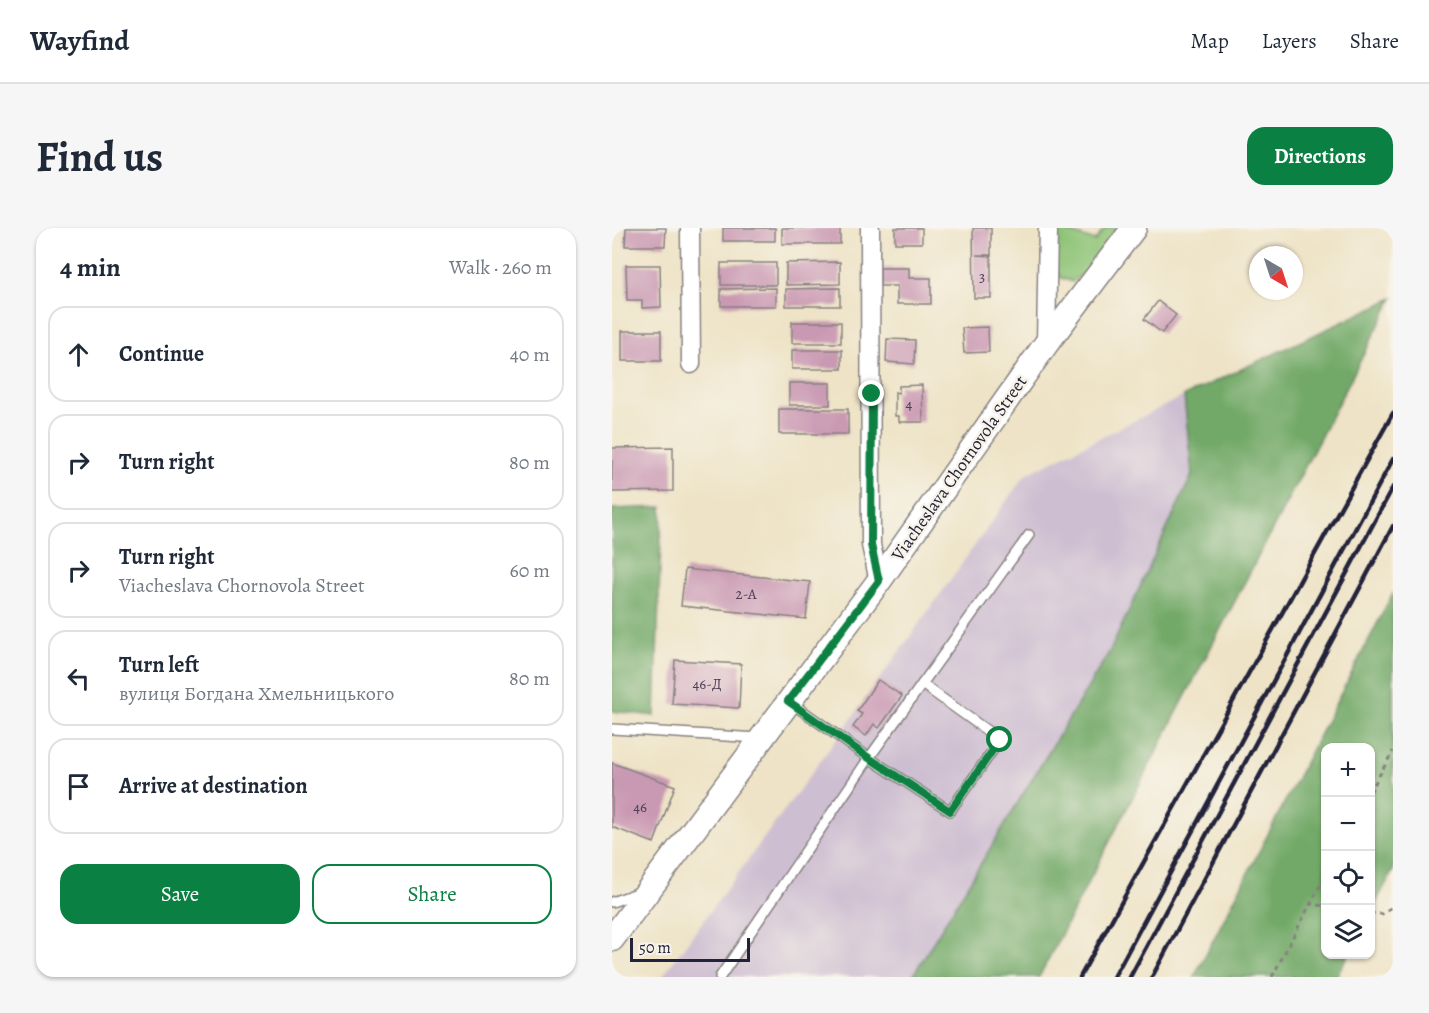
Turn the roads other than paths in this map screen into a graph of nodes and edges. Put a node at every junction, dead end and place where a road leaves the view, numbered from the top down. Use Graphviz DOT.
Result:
graph roads {
  1 [pos="690,228"];
  2 [pos="870,228"];
  3 [pos="1048,228"];
  4 [pos="1134,228"];
  5 [pos="1046,344"];
  6 [pos="690,364"];
  7 [pos="1029,535"];
  8 [pos="879,581"];
  9 [pos="922,684"];
  10 [pos="788,701"];
  11 [pos="612,729"];
  12 [pos="760,738"];
  13 [pos="869,758"];
  14 [pos="650,887"];
  15 [pos="612,902"];
  16 [pos="612,939"];
  17 [pos="720,977"];
  1 -- 6 [label="street"];
  2 -- 8 [label="street"];
  3 -- 5 [label="street"];
  4 -- 5 [label="street, Viacheslava Chornovola Street"];
  5 -- 8 [label="street, Viacheslava Chornovola Street"];
  7 -- 9 [label="lane"];
  8 -- 10 [label="street, Viacheslava Chornovola Street"];
  9 -- 13 [label="lane"];
  9 -- 13 [label="lane"];
  10 -- 12 [label="street, Viacheslava Chornovola Street"];
  10 -- 13 [label="lane"];
  11 -- 12 [label="lane"];
  12 -- 14 [label="street, Viacheslava Chornovola Street"];
  13 -- 17 [label="lane"];
  14 -- 15 [label="lane"];
  14 -- 16 [label="street, Viacheslava Chornovola Street"];
}
